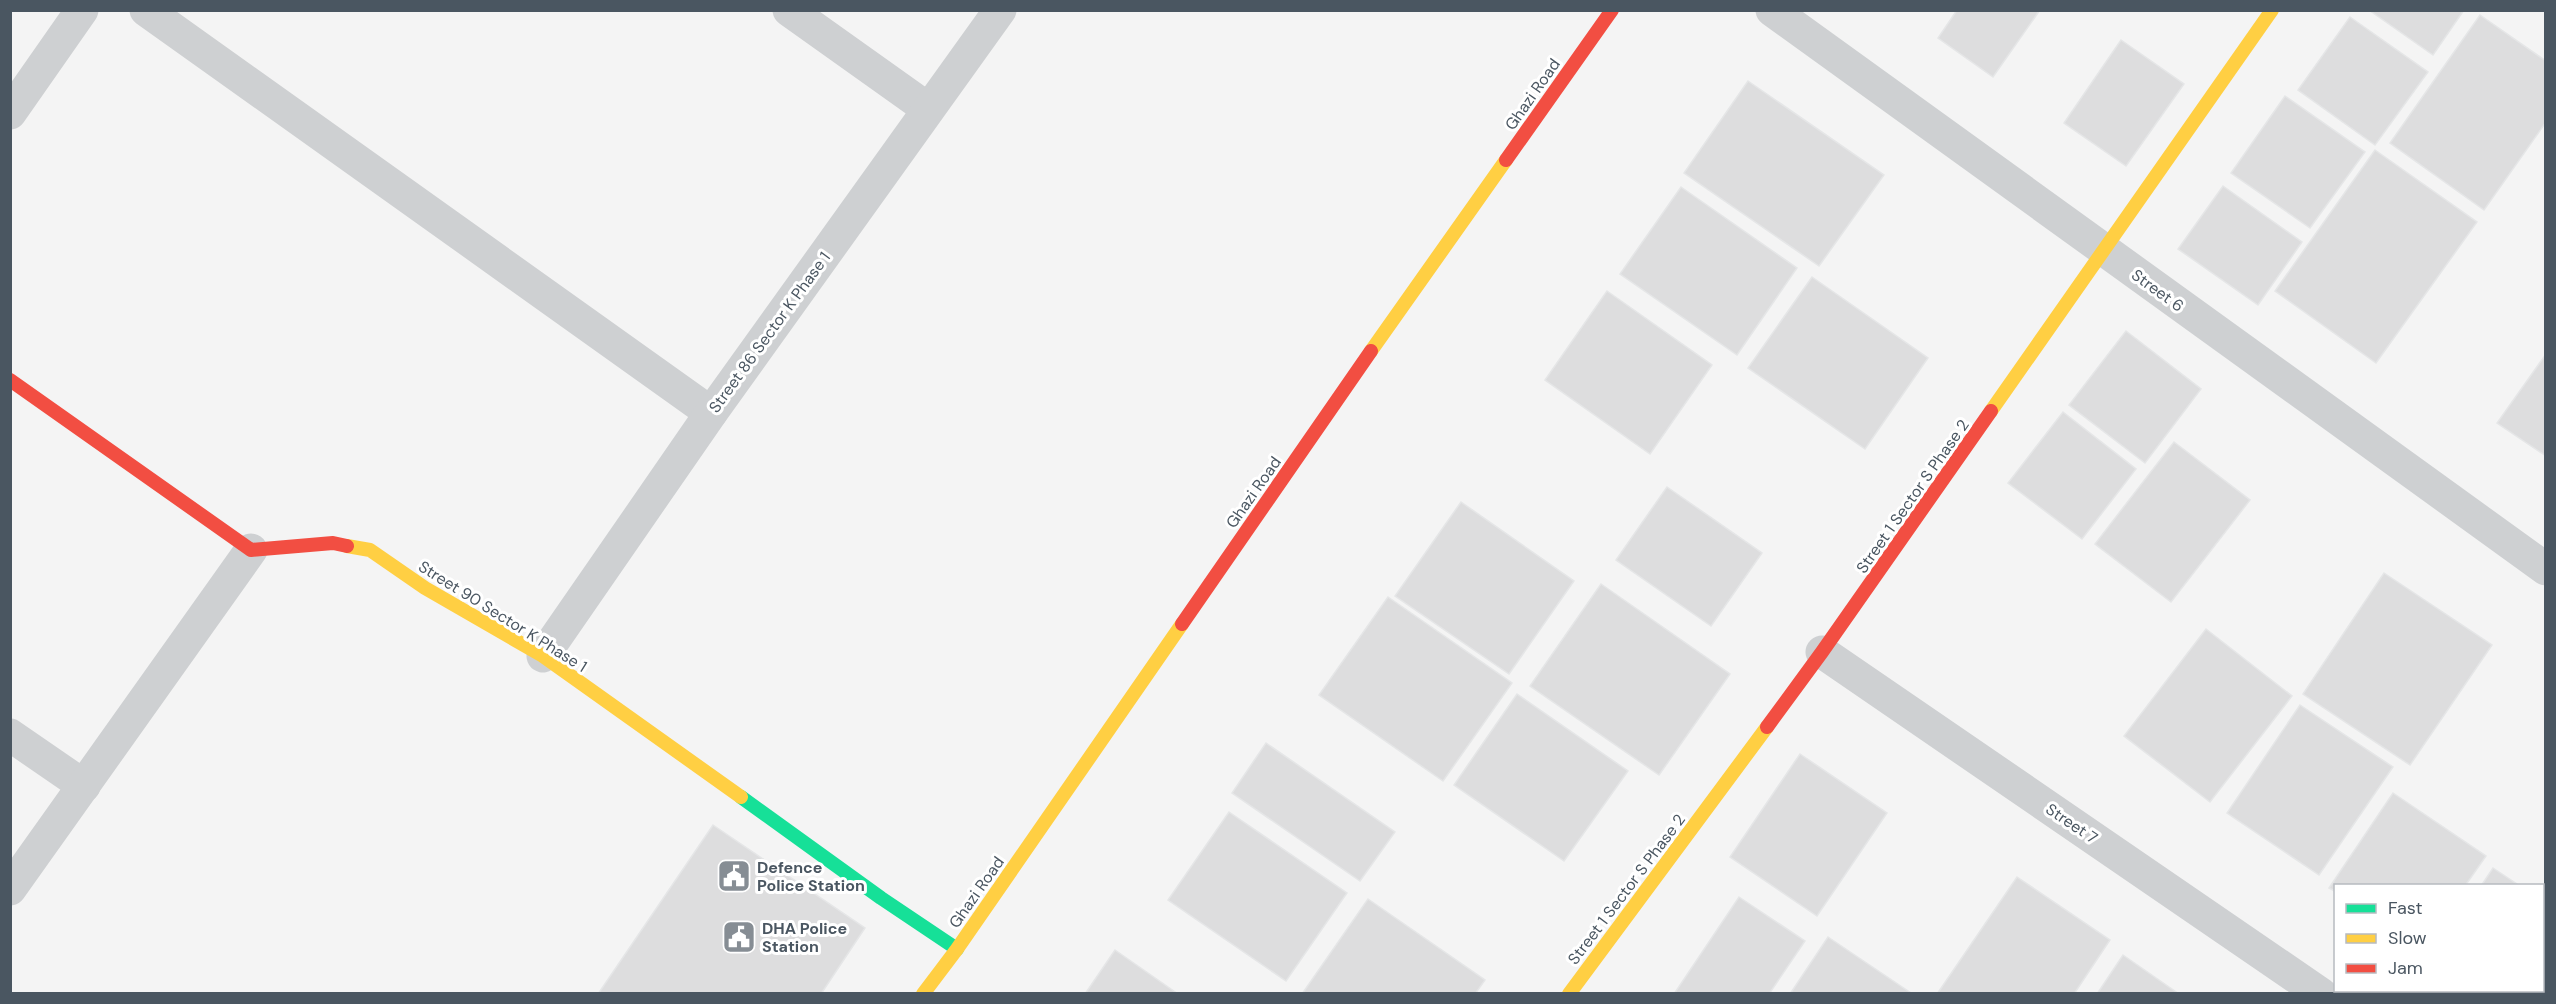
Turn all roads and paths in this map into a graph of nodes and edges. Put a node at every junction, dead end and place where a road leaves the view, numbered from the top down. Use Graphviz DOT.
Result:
graph roads {
  1 [pos="82,10"];
  2 [pos="146,10"];
  3 [pos="789,10"];
  4 [pos="1000,10"];
  5 [pos="1612,10"];
  6 [pos="1772,10"];
  7 [pos="2272,10"];
  8 [pos="928,109"];
  9 [pos="10,113"];
  10 [pos="2104,251"];
  11 [pos="10,380"];
  12 [pos="711,414"];
  13 [pos="251,550"];
  14 [pos="2546,569"];
  15 [pos="1822,652"];
  16 [pos="543,656"];
  17 [pos="10,735"];
  18 [pos="84,786"];
  19 [pos="10,889"];
  20 [pos="957,949"];
  21 [pos="923,993"];
  22 [pos="1569,993"];
  23 [pos="2321,993"];
  1 -- 9 [label="street"];
  2 -- 12 [label="street"];
  3 -- 8 [label="street"];
  4 -- 8 [label="street, Street 86 Sector K Phase 1"];
  5 -- 20 [label="street, Ghazi Road"];
  6 -- 10 [label="street, Street 6"];
  7 -- 10 [label="street, Street 1 Sector S Phase 2"];
  8 -- 12 [label="street, Street 86 Sector K Phase 1"];
  10 -- 14 [label="street, Street 6"];
  10 -- 15 [label="street, Street 1 Sector S Phase 2"];
  11 -- 13 [label="street"];
  12 -- 16 [label="street, Street 86 Sector K Phase 1"];
  13 -- 16 [label="street, Street 90 Sector K Phase 1"];
  13 -- 18 [label="street"];
  15 -- 22 [label="street, Street 1 Sector S Phase 2"];
  15 -- 23 [label="street, Street 7"];
  16 -- 20 [label="street, Street 90 Sector K Phase 1"];
  17 -- 18 [label="street"];
  18 -- 19 [label="street"];
  20 -- 21 [label="street, Ghazi Road"];
}
